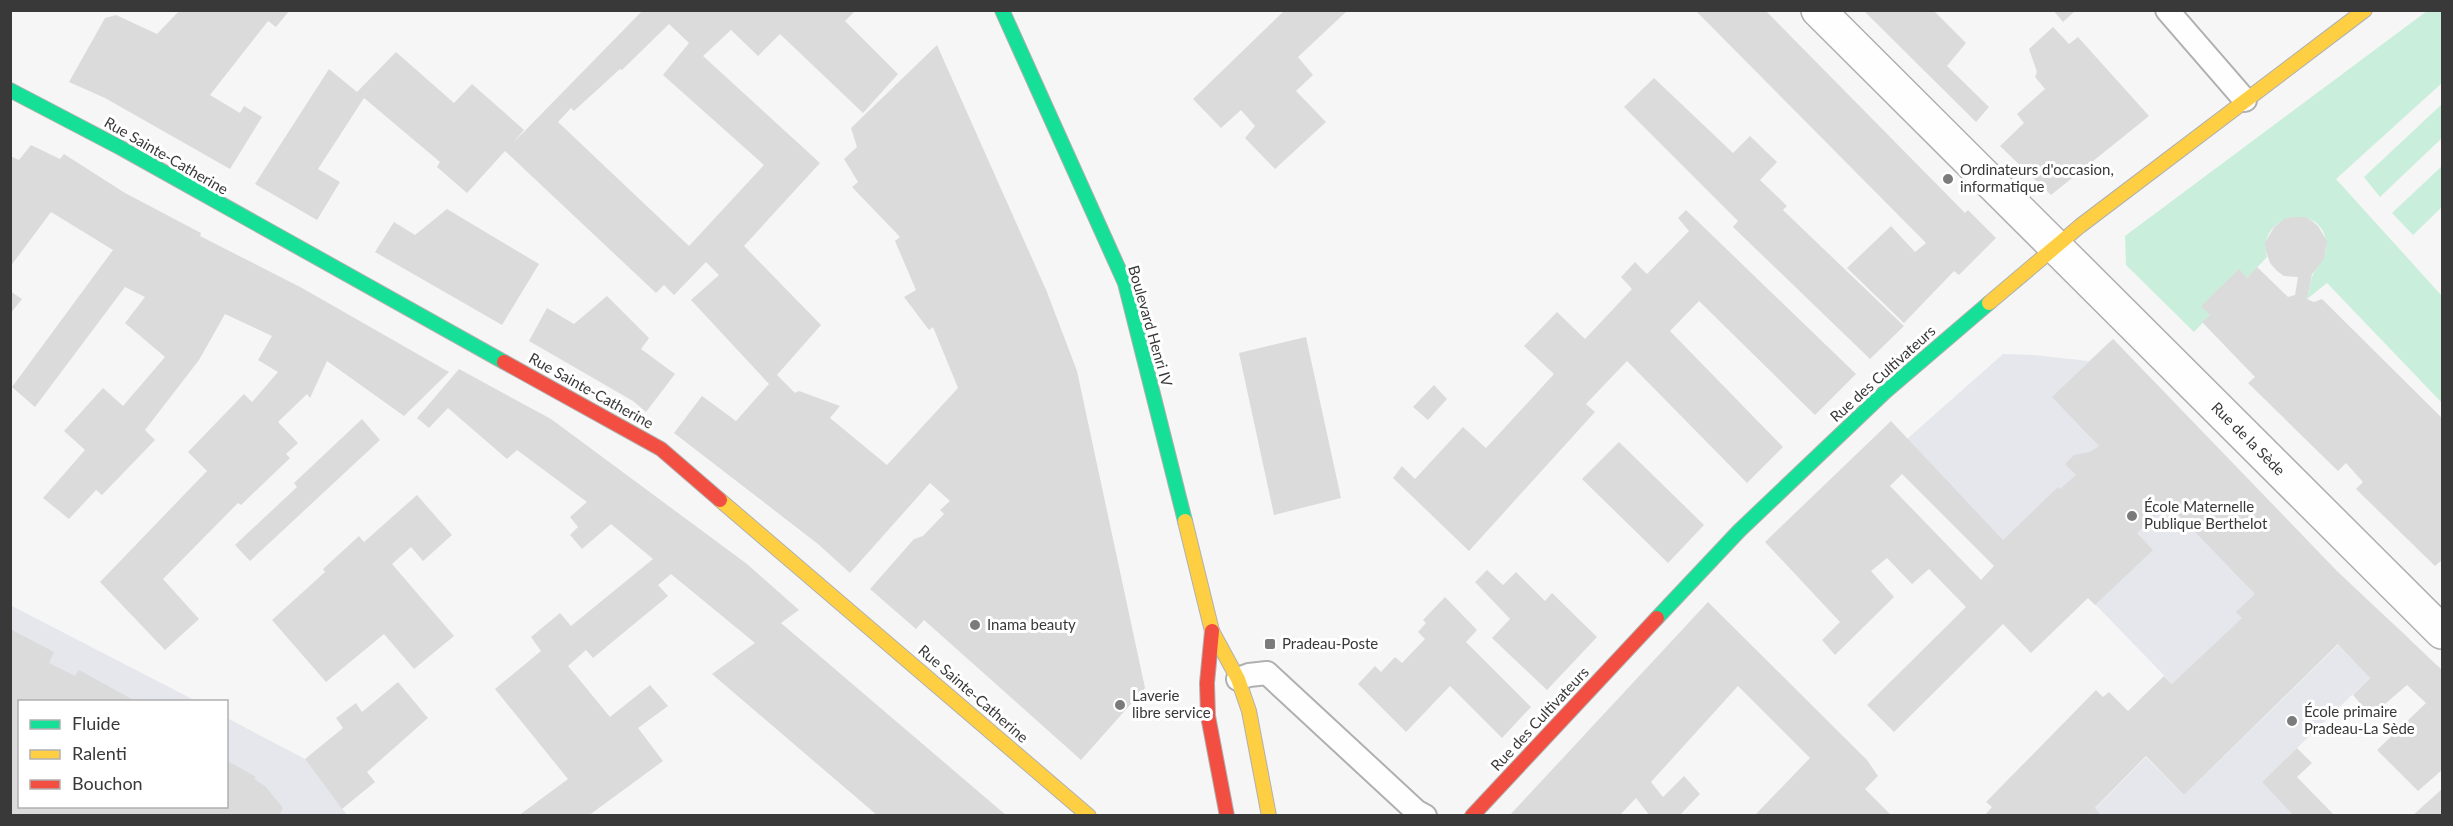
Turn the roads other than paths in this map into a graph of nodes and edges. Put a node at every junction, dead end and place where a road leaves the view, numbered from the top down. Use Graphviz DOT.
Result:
graph roads {
  1 [pos="1002,10"];
  2 [pos="1818,10"];
  3 [pos="2167,10"];
  4 [pos="2365,10"];
  5 [pos="10,90"];
  6 [pos="2245,100"];
  7 [pos="2055,246"];
  8 [pos="1212,631"];
  9 [pos="2442,632"];
  10 [pos="1238,679"];
  11 [pos="1089,816"];
  12 [pos="1227,816"];
  13 [pos="1269,816"];
  14 [pos="1425,816"];
  15 [pos="1472,816"];
  1 -- 8 [label="street, Boulevard Henri IV"];
  2 -- 7 [label="street, Rue de la Sède"];
  3 -- 6 [label="lane"];
  4 -- 6 [label="street, Rue des Cultivateurs"];
  5 -- 11 [label="street, Rue Sainte-Catherine"];
  6 -- 7 [label="street, Rue des Cultivateurs"];
  7 -- 9 [label="street, Rue de la Sède"];
  7 -- 15 [label="street, Rue des Cultivateurs"];
  8 -- 10 [label="street, Boulevard Henri IV"];
  8 -- 12 [label="street, Boulevard Henri IV"];
  10 -- 13 [label="street, Boulevard Henri IV"];
  10 -- 14 [label="lane"];
}
